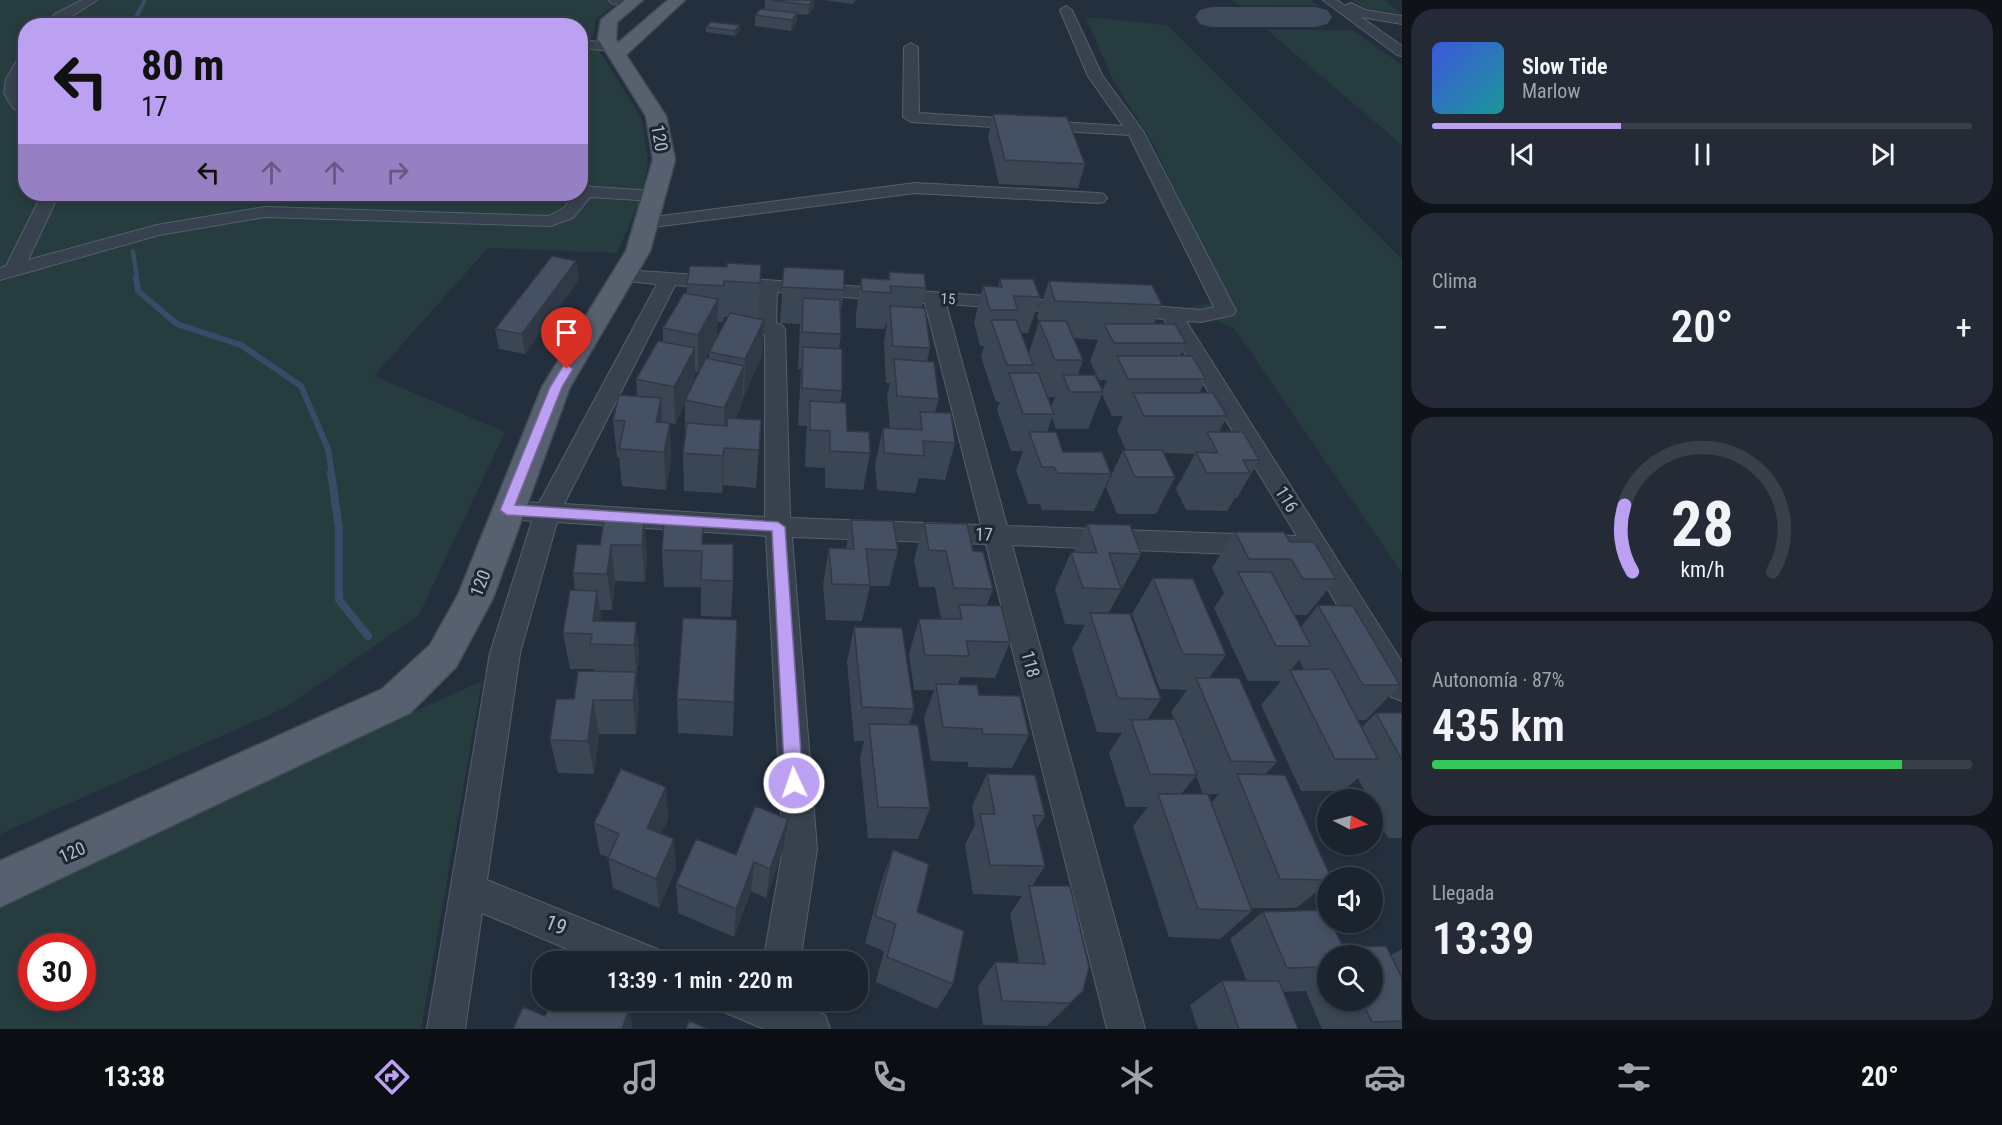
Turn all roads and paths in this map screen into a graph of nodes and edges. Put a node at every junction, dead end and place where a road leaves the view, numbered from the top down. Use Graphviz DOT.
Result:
graph roads {
  1 [pos="91,0"];
  2 [pos="1329,0"];
  3 [pos="1341,0"];
  4 [pos="627,1"];
  5 [pos="672,5"];
  6 [pos="1066,10"];
  7 [pos="57,18"];
  8 [pos="1402,20"];
  9 [pos="588,45"];
  10 [pos="911,46"];
  11 [pos="615,50"];
  12 [pos="1402,52"];
  13 [pos="18,68"];
  14 [pos="4,86"];
  15 [pos="18,107"];
  16 [pos="1135,131"];
  17 [pos="588,193"];
  18 [pos="1098,198"];
  19 [pos="46,201"];
  20 [pos="273,201"];
  21 [pos="576,201"];
  22 [pos="650,210"];
  23 [pos="265,212"];
  24 [pos="7,272"];
  25 [pos="623,276"];
  26 [pos="669,279"];
  27 [pos="768,286"];
  28 [pos="934,298"];
  29 [pos="1170,312"];
  30 [pos="507,510"];
  31 [pos="547,512"];
  32 [pos="778,527"];
  33 [pos="997,534"];
  34 [pos="1317,547"];
  35 [pos="1402,687"];
  36 [pos="0,884"];
  37 [pos="467,889"];
  38 [pos="617,951"];
  39 [pos="783,951"];
  40 [pos="774,1011"];
  41 [pos="446,1029"];
  42 [pos="811,1029"];
  43 [pos="1126,1029"];
  1 -- 7 [label="street"];
  2 -- 12 [label="street"];
  3 -- 8 [label="street"];
  4 -- 5 [label="main road"];
  4 -- 11 [label="main road"];
  5 -- 11 [label="main road"];
  6 -- 16 [label="street"];
  9 -- 11 [label="street"];
  10 -- 16 [label="street"];
  11 -- 22 [label="main road, 120"];
  13 -- 14 [label="street"];
  14 -- 15 [label="street"];
  16 -- 29 [label="street, 15"];
  17 -- 22 [label="street"];
  18 -- 22 [label="street"];
  19 -- 24 [label="street"];
  20 -- 23 [label="street"];
  21 -- 23 [label="street"];
  22 -- 25 [label="main road, 120"];
  23 -- 24 [label="street"];
  25 -- 26 [label="street, 15"];
  25 -- 30 [label="main road, 120"];
  26 -- 27 [label="street, 15"];
  26 -- 31 [label="street"];
  27 -- 28 [label="street, 15"];
  27 -- 32 [label="street"];
  28 -- 29 [label="street, 15"];
  28 -- 33 [label="street, 118"];
  29 -- 34 [label="street, 116"];
  30 -- 31 [label="street, 17"];
  30 -- 36 [label="main road, 120"];
  31 -- 32 [label="street, 17"];
  31 -- 37 [label="street"];
  32 -- 33 [label="street, 17"];
  32 -- 39 [label="street"];
  33 -- 34 [label="street, 17"];
  33 -- 43 [label="street, 118"];
  34 -- 35 [label="street, 116"];
  37 -- 38 [label="street, 19"];
  37 -- 41 [label="street"];
  40 -- 42 [label="street"];
}
